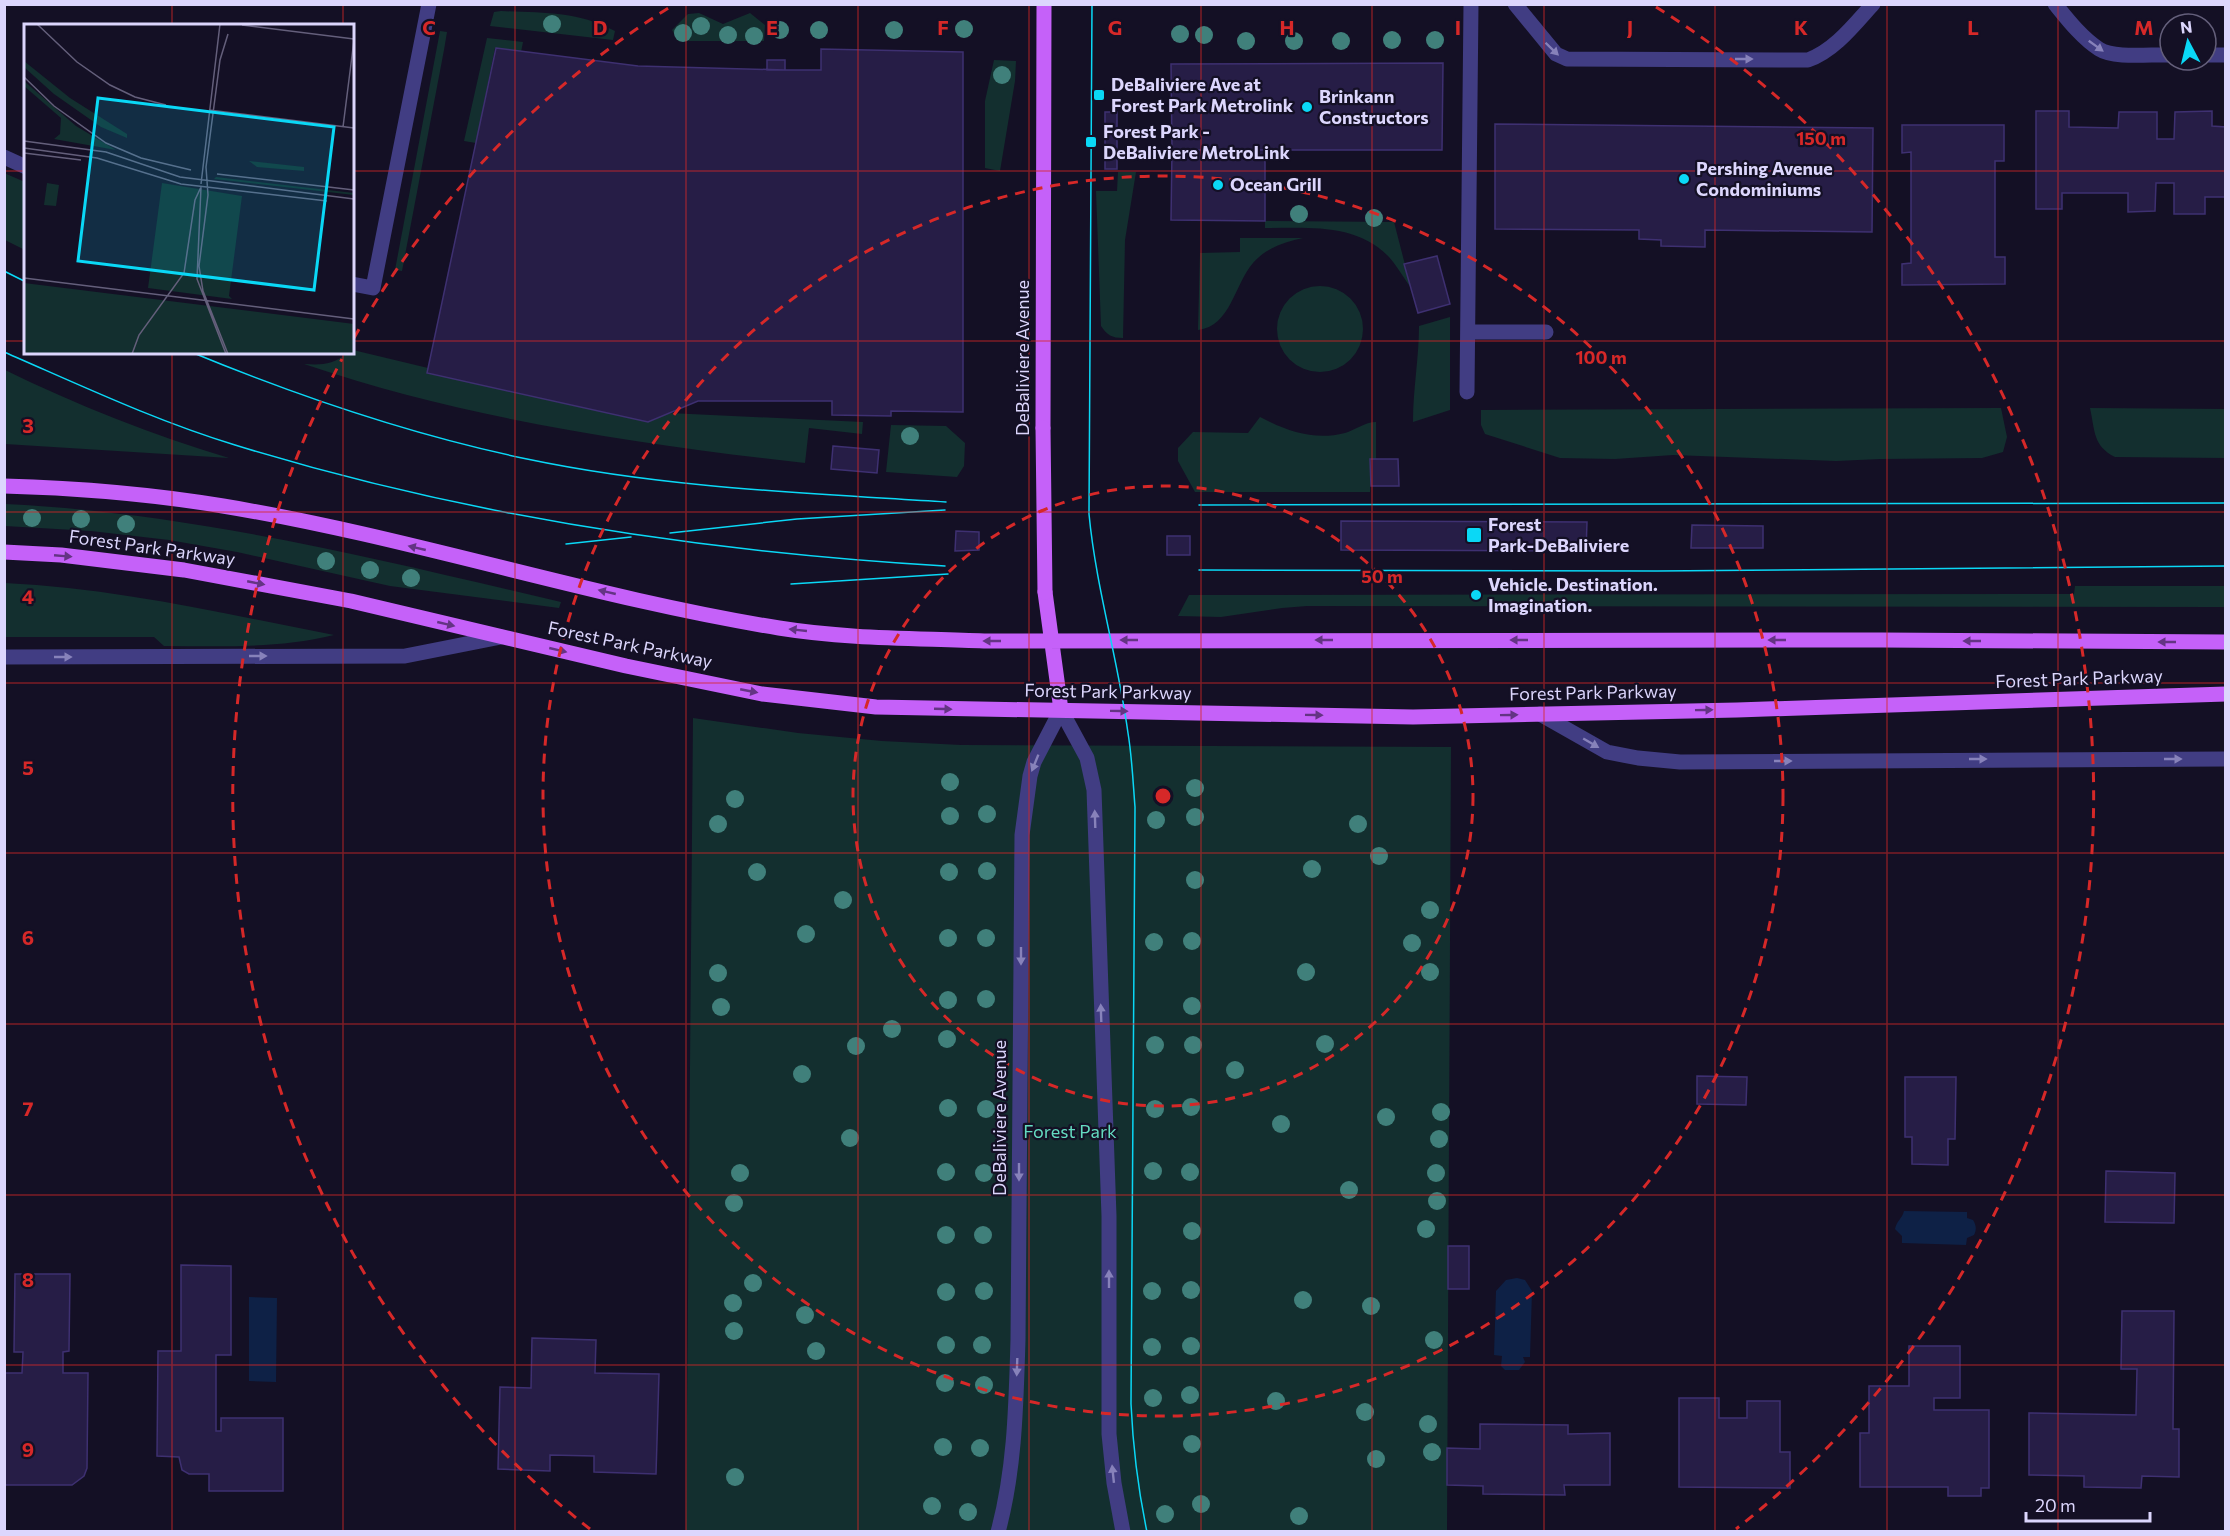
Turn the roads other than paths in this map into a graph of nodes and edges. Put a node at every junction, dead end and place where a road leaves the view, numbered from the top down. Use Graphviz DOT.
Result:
graph roads {
  1 [pos="429,4"];
  2 [pos="1044,4"];
  3 [pos="1471,4"];
  4 [pos="1515,4"];
  5 [pos="1873,4"];
  6 [pos="2055,4"];
  7 [pos="2158,55"];
  8 [pos="4,156"];
  9 [pos="24,166"];
  10 [pos="354,284"];
  11 [pos="1467,332"];
  12 [pos="1546,332"];
  13 [pos="1467,392"];
  14 [pos="4,486"];
  15 [pos="4,552"];
  16 [pos="501,637"];
  17 [pos="1051,641"];
  18 [pos="2226,642"];
  19 [pos="4,657"];
  20 [pos="2226,694"];
  21 [pos="1061,710"];
  22 [pos="1540,714"];
  23 [pos="2226,759"];
  24 [pos="998,1532"];
  25 [pos="1123,1532"];
  1 -- 10 [label="street"];
  2 -- 17 [label="main road, DeBaliviere Avenue, bridge"];
  3 -- 11 [label="street"];
  4 -- 5 [label="street, one-way"];
  6 -- 7 [label="street, one-way"];
  8 -- 9 [label="street"];
  11 -- 12 [label="street"];
  11 -- 13 [label="street"];
  17 -- 14 [label="main road, Forest Park Parkway, one-way"];
  15 -- 16 [label="main road, Forest Park Parkway, one-way"];
  19 -- 16 [label="street, one-way"];
  16 -- 21 [label="main road, Forest Park Parkway, one-way"];
  18 -- 17 [label="main road, Forest Park Parkway, one-way"];
  17 -- 21 [label="main road, DeBaliviere Avenue"];
  22 -- 20 [label="main road, Forest Park Parkway, one-way"];
  21 -- 22 [label="main road, Forest Park Parkway, one-way"];
  21 -- 24 [label="street, DeBaliviere Avenue, one-way"];
  25 -- 21 [label="street, DeBaliviere Avenue, one-way"];
  22 -- 23 [label="street, one-way"];
}
